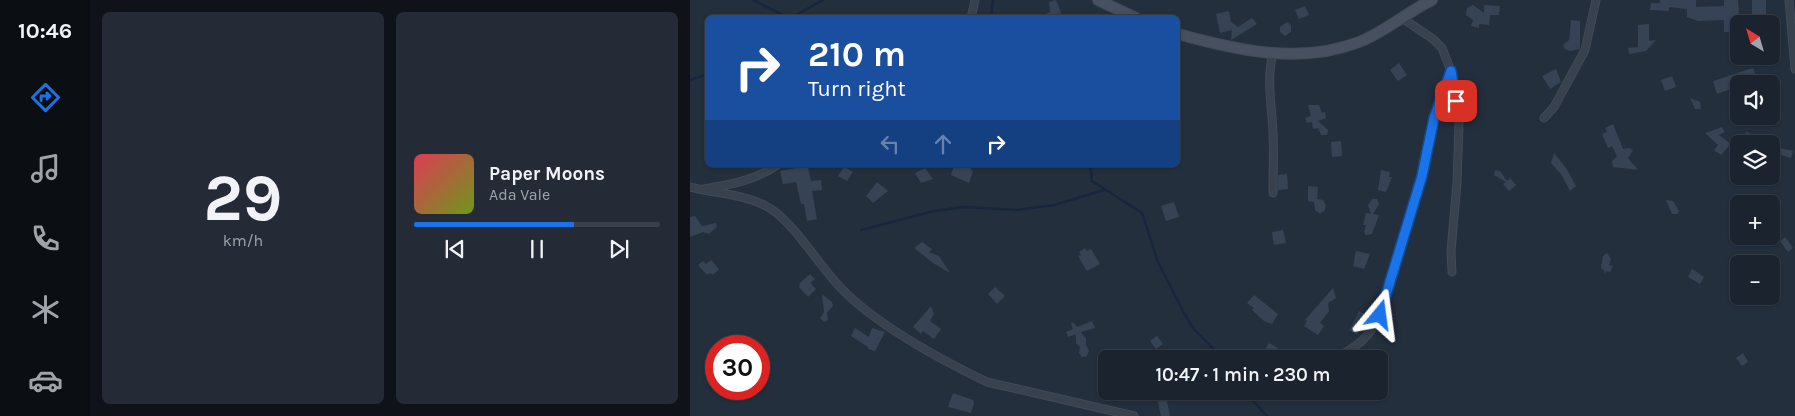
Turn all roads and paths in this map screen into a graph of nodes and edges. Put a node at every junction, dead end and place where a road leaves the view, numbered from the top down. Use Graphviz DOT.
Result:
graph roads {
  1 [pos="975,0"];
  2 [pos="1098,0"];
  3 [pos="1432,0"];
  4 [pos="1596,0"];
  5 [pos="1789,0"];
  6 [pos="972,15"];
  7 [pos="1130,15"];
  8 [pos="1402,18"];
  9 [pos="1180,34"];
  10 [pos="1273,53"];
  11 [pos="1795,69"];
  12 [pos="1451,71"];
  13 [pos="1544,118"];
  14 [pos="774,167"];
  15 [pos="690,187"];
  16 [pos="701,190"];
  17 [pos="1273,193"];
  18 [pos="1452,272"];
  19 [pos="1349,350"];
  20 [pos="1134,416"];
  1 -- 6 [label="street"];
  2 -- 7 [label="street"];
  3 -- 8 [label="street"];
  4 -- 13 [label="street"];
  5 -- 11 [label="street"];
  8 -- 10 [label="street"];
  8 -- 12 [label="street"];
  9 -- 10 [label="street"];
  10 -- 17 [label="street"];
  12 -- 18 [label="street"];
  12 -- 19 [label="street"];
  14 -- 16 [label="street"];
  15 -- 16 [label="street"];
  16 -- 20 [label="street"];
}
